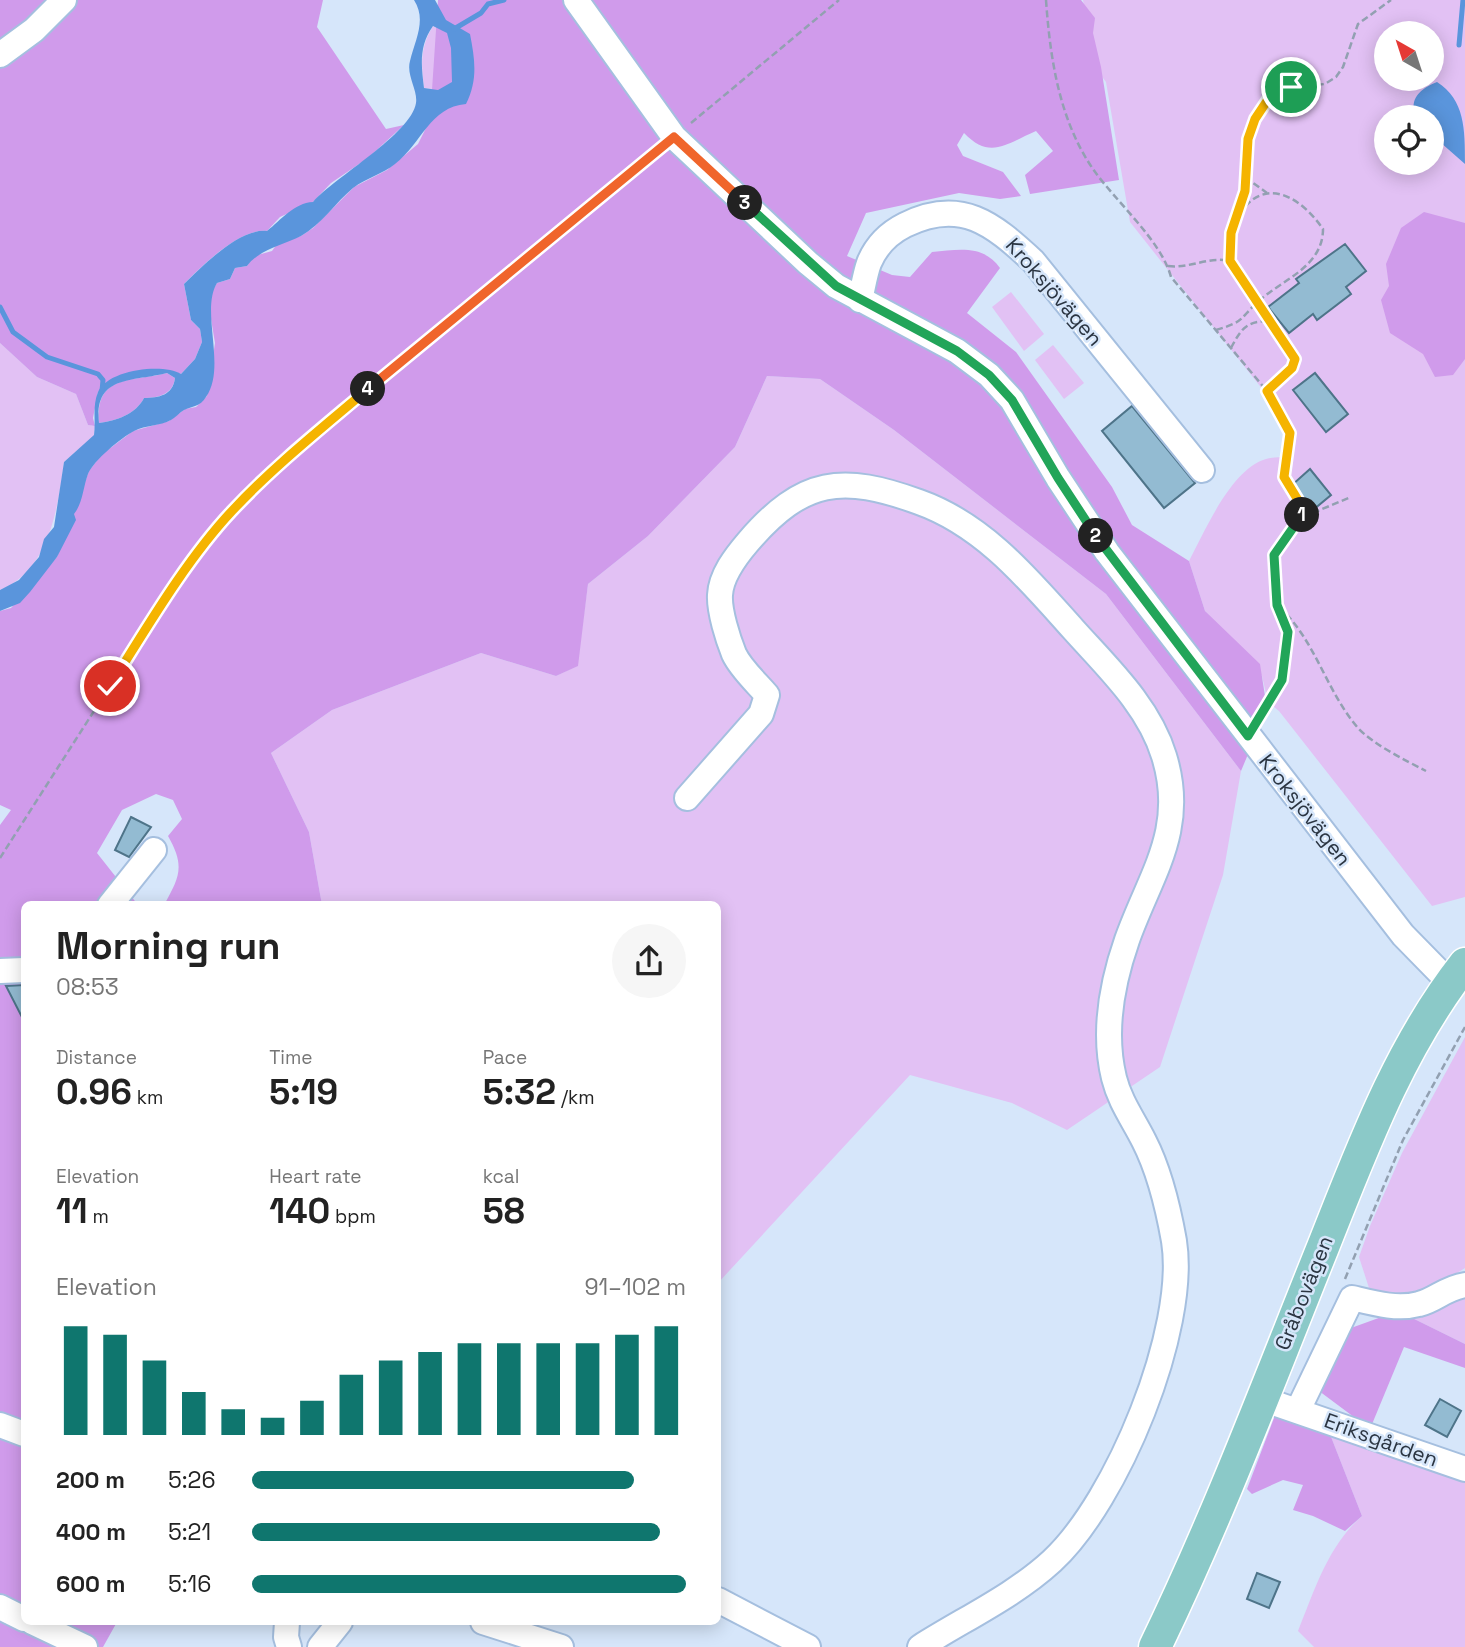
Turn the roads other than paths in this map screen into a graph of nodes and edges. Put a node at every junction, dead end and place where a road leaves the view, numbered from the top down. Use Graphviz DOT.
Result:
graph roads {
  1 [pos="64,0"];
  2 [pos="576,0"];
  3 [pos="0,55"];
  4 [pos="860,300"];
  5 [pos="1202,470"];
  6 [pos="687,798"];
  7 [pos="153,850"];
  8 [pos="113,901"];
  9 [pos="21,970"];
  10 [pos="0,971"];
  11 [pos="1458,974"];
  12 [pos="1465,1285"];
  13 [pos="1262,1399"];
  14 [pos="1298,1410"];
  15 [pos="0,1425"];
  16 [pos="21,1433"];
  17 [pos="1465,1469"];
  18 [pos="721,1602"];
  19 [pos="0,1607"];
  20 [pos="21,1618"];
  21 [pos="38,1625"];
  22 [pos="288,1625"];
  23 [pos="338,1625"];
  24 [pos="492,1625"];
  25 [pos="1157,1642"];
  26 [pos="85,1647"];
  27 [pos="289,1647"];
  28 [pos="320,1647"];
  29 [pos="561,1647"];
  30 [pos="808,1647"];
  31 [pos="920,1647"];
  1 -- 3 [label="street"];
  2 -- 4 [label="street, Kroksjövägen"];
  4 -- 5 [label="street, Kroksjövägen"];
  4 -- 11 [label="street, Kroksjövägen"];
  6 -- 31 [label="street"];
  7 -- 8 [label="street"];
  9 -- 10 [label="street"];
  11 -- 13 [label="main road, Gråbovägen"];
  12 -- 14 [label="street, Eriksgården"];
  13 -- 14 [label="street, Eriksgården"];
  13 -- 25 [label="main road, Gråbovägen"];
  14 -- 17 [label="street, Eriksgården"];
  15 -- 16 [label="street"];
  18 -- 30 [label="street"];
  19 -- 20 [label="street"];
  21 -- 26 [label="street"];
  22 -- 27 [label="street"];
  23 -- 28 [label="street"];
  24 -- 29 [label="street"];
}
